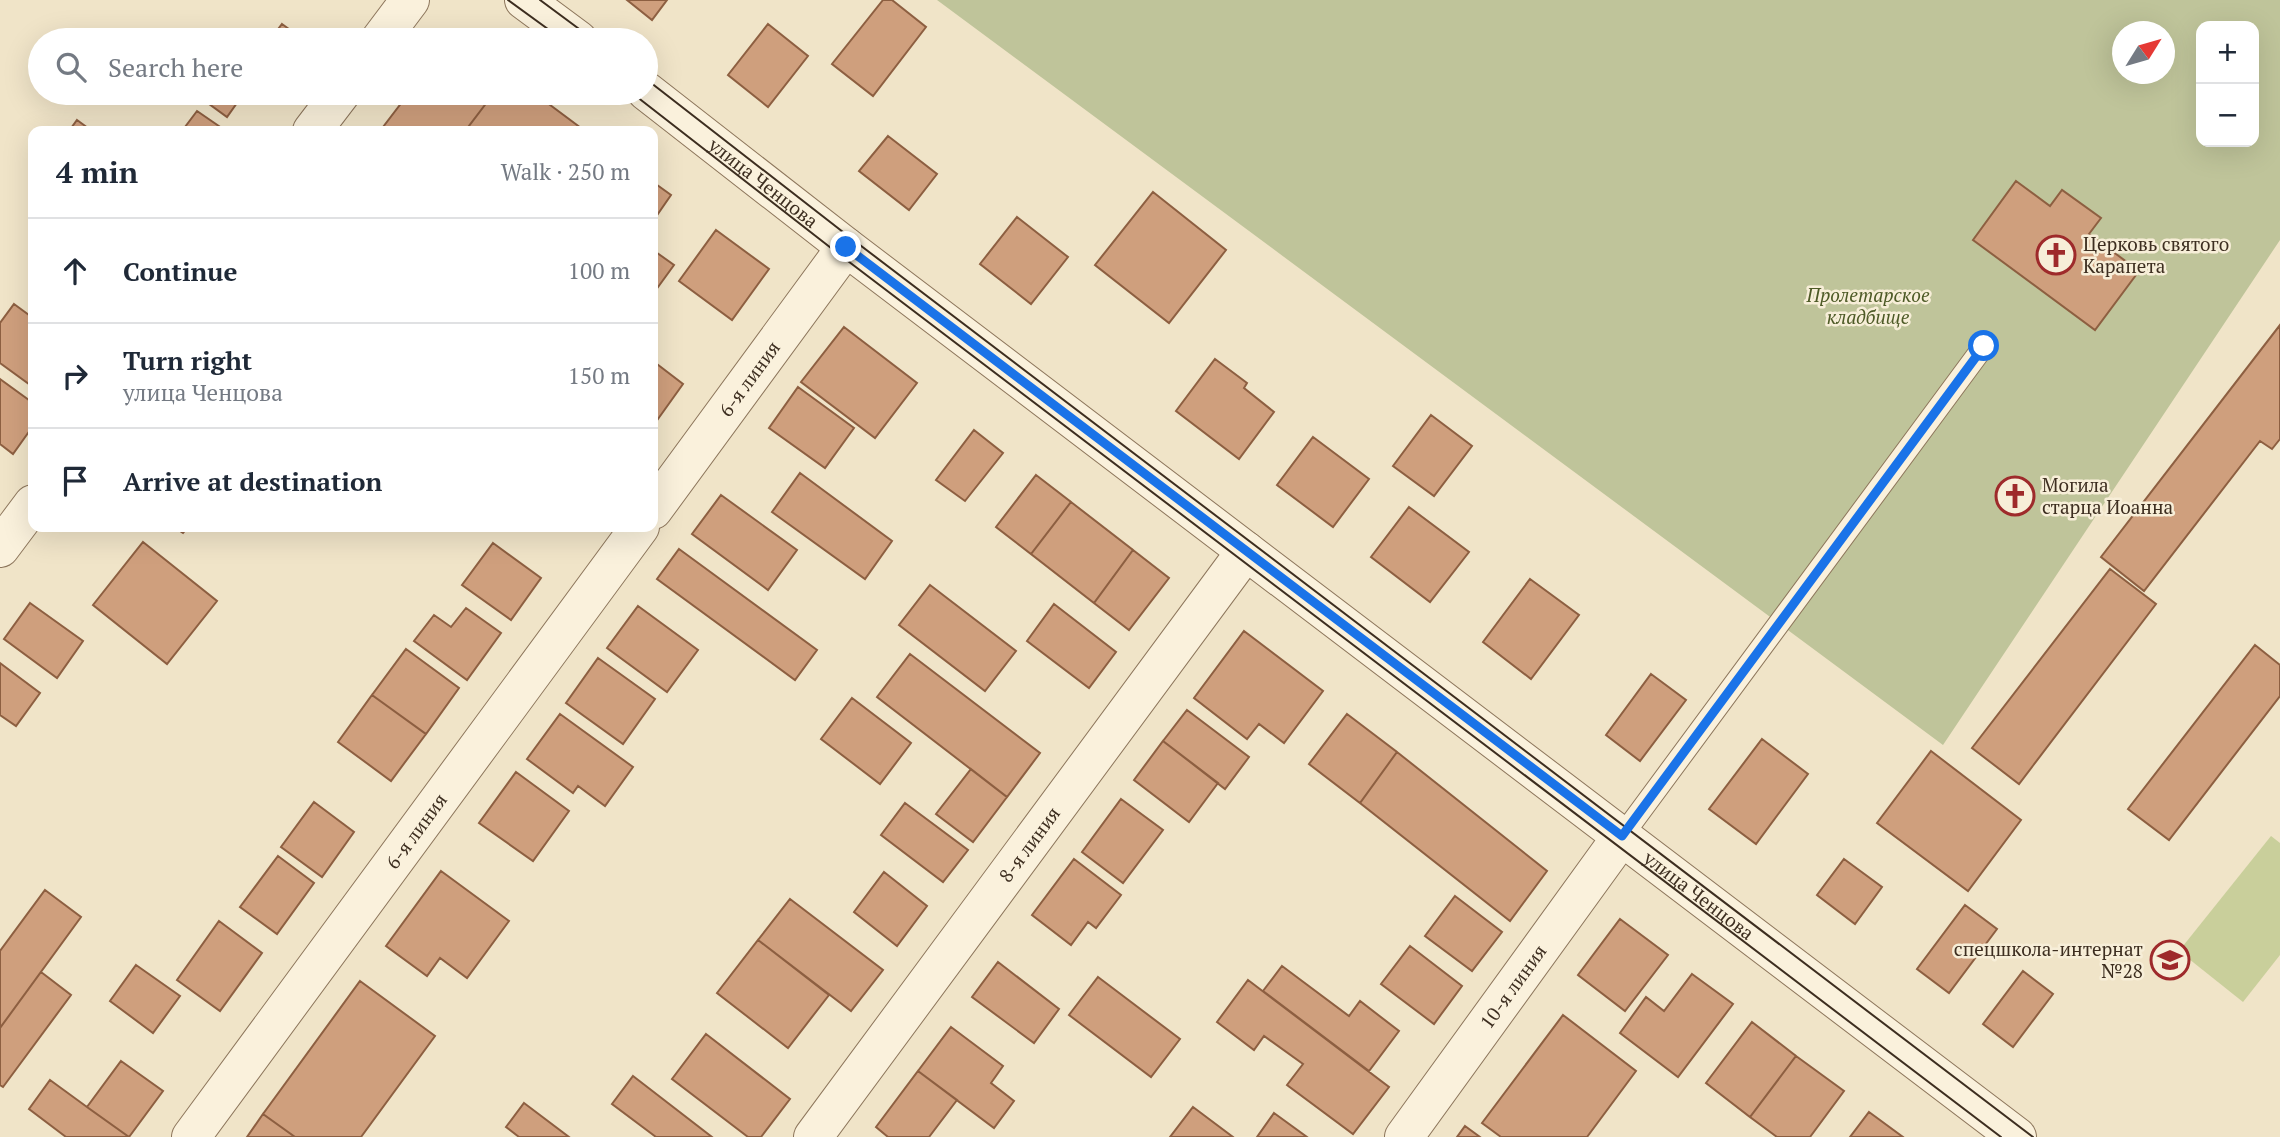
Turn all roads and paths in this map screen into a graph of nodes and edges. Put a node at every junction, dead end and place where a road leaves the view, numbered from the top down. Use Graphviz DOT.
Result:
graph roads {
  1 [pos="410,0"];
  2 [pos="524,0"];
  3 [pos="389,28"];
  4 [pos="562,28"];
  5 [pos="658,100"];
  6 [pos="332,105"];
  7 [pos="316,126"];
  8 [pos="846,247"];
  9 [pos="1984,346"];
  10 [pos="658,503"];
  11 [pos="28,511"];
  12 [pos="636,532"];
  13 [pos="0,548"];
  14 [pos="1246,551"];
  15 [pos="1622,836"];
  16 [pos="2010,1135"];
  17 [pos="191,1137"];
  18 [pos="813,1137"];
  19 [pos="1404,1137"];
  1 -- 3 [label="street"];
  2 -- 4 [label="street"];
  5 -- 8 [label="street, улица Ченцова"];
  6 -- 7 [label="street"];
  8 -- 10 [label="street, 6-я линия"];
  8 -- 14 [label="street, улица Ченцова"];
  9 -- 15 [label="lane"];
  11 -- 13 [label="street"];
  12 -- 17 [label="street, 6-я линия"];
  14 -- 15 [label="street, улица Ченцова"];
  14 -- 18 [label="street, 8-я линия"];
  15 -- 16 [label="street, улица Ченцова"];
  15 -- 19 [label="street, 10-я линия"];
}
